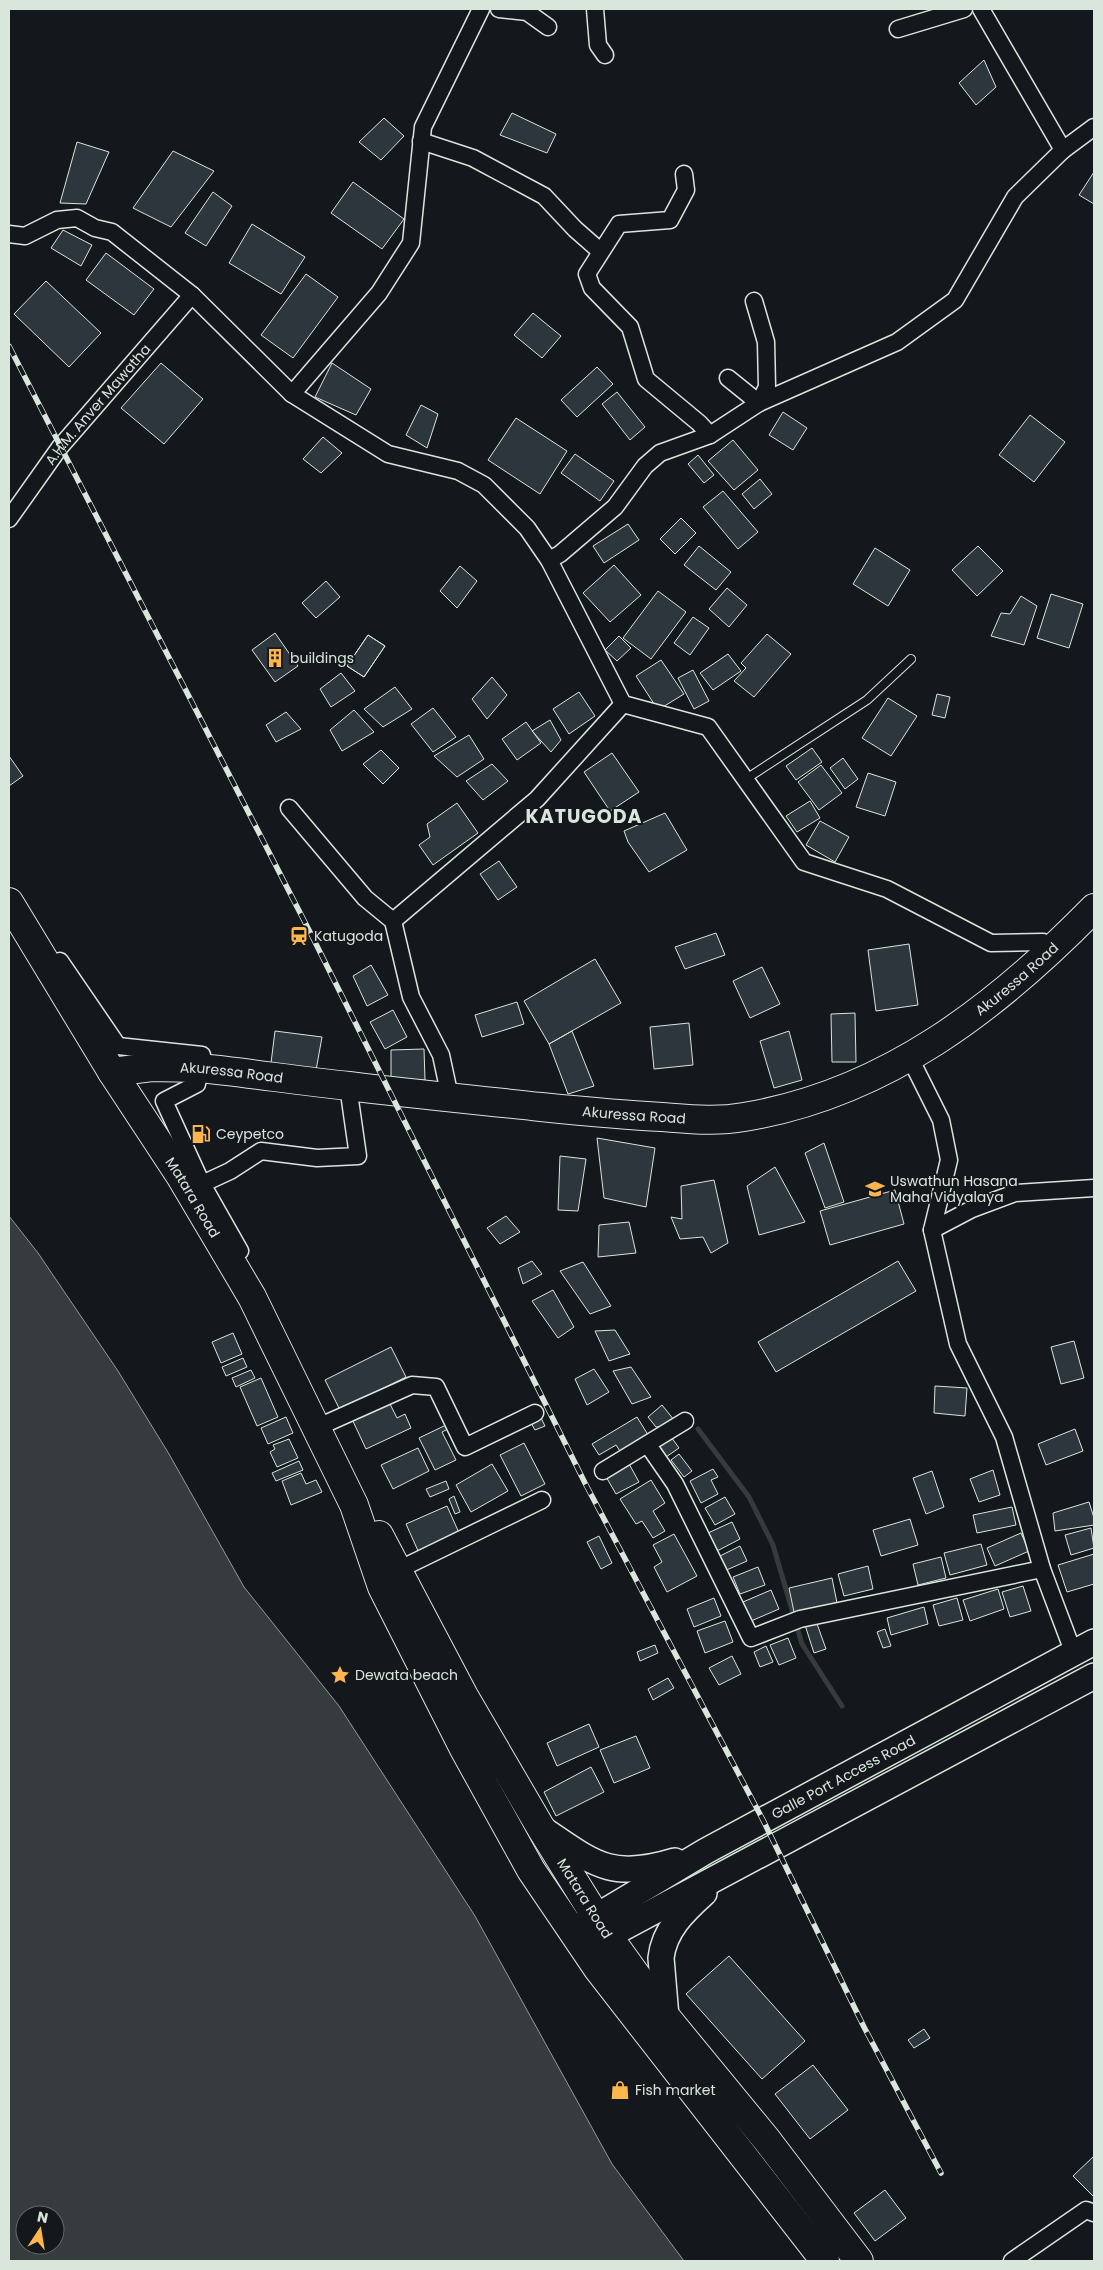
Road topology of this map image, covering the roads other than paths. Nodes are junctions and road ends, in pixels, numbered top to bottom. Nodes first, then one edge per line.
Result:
1 (481, 9) edge
2 (499, 9) edge
3 (595, 9) edge
4 (964, 9) edge
5 (981, 9) edge
6 (548, 27) dead end
7 (898, 29) dead end
8 (605, 54) dead end
9 (1094, 128) edge
10 (421, 141) junction
11 (1064, 150) junction
12 (684, 174) dead end
13 (9, 234) edge
14 (600, 251) junction
15 (192, 295) junction
16 (754, 301) dead end
17 (728, 378) dead end
18 (292, 394) junction
19 (759, 403) junction
20 (710, 435) junction
21 (9, 519) edge
22 (548, 560) junction
23 (911, 659) dead end
24 (622, 704) junction
25 (746, 778) junction
26 (289, 808) dead end
27 (9, 896) edge
28 (9, 902) edge
29 (1094, 908) edge
30 (393, 921) junction
31 (1054, 949) junction
32 (910, 1058) junction
33 (200, 1068) junction
34 (112, 1072) junction
35 (348, 1086) junction
36 (450, 1097) junction
37 (202, 1184) junction
38 (1094, 1188) edge
39 (932, 1230) junction
40 (535, 1413) dead end
41 (685, 1421) dead end
42 (316, 1428) junction
43 (648, 1445) junction
44 (603, 1472) dead end
45 (542, 1500) dead end
46 (354, 1505) junction
47 (1042, 1569) junction
48 (398, 1570) junction
49 (1084, 1648) edge
50 (1094, 1676) edge
51 (541, 1828) junction
52 (706, 1851) junction
53 (730, 1870) junction
54 (590, 1933) junction
55 (666, 2017) junction
56 (1094, 2213) edge
57 (825, 2261) edge
58 (860, 2261) edge
59 (1012, 2261) edge

1 - 10 street
2 - 6 street
3 - 8 street
4 - 7 street
5 - 11 street
9 - 11 street
10 - 14 street
10 - 18 street
11 - 19 street
12 - 14 street
13 - 15 street
14 - 20 street
15 - 18 street
15 - 21 street, A.H.M. Anver Mawatha
16 - 19 street
17 - 19 street
18 - 22 street
19 - 20 street
20 - 22 street
22 - 24 street
23 - 25 lane
24 - 25 street
24 - 30 street
25 - 31 street
26 - 30 street
27 - 33 street
28 - 34 highway, Matara Road
29 - 31 highway, Akuressa Road
30 - 36 street
31 - 32 highway, Akuressa Road
32 - 36 highway, Akuressa Road
32 - 39 street
33 - 34 highway, Akuressa Road
33 - 35 highway, Akuressa Road
33 - 37 street
34 - 42 highway, Matara Road
35 - 36 highway, Akuressa Road
35 - 37 street
37 - 42 street
38 - 39 street
39 - 47 street
40 - 42 street
41 - 43 street
42 - 46 highway, Matara Road
43 - 44 street
43 - 47 street
45 - 48 street
46 - 48 highway, Matara Road
46 - 54 highway, Matara Road
47 - 49 street
48 - 51 highway, Matara Road
49 - 52 main road, Galle Port Access Road
50 - 53 main road, Galle Port Access Road
51 - 52 main road
51 - 54 highway, Matara Road
52 - 54 main road, Galle Port Access Road
53 - 54 main road, Galle Port Access Road
53 - 55 main road
54 - 55 highway, Matara Road
54 - 57 highway, Matara Road
55 - 58 highway, Matara Road
56 - 59 street

